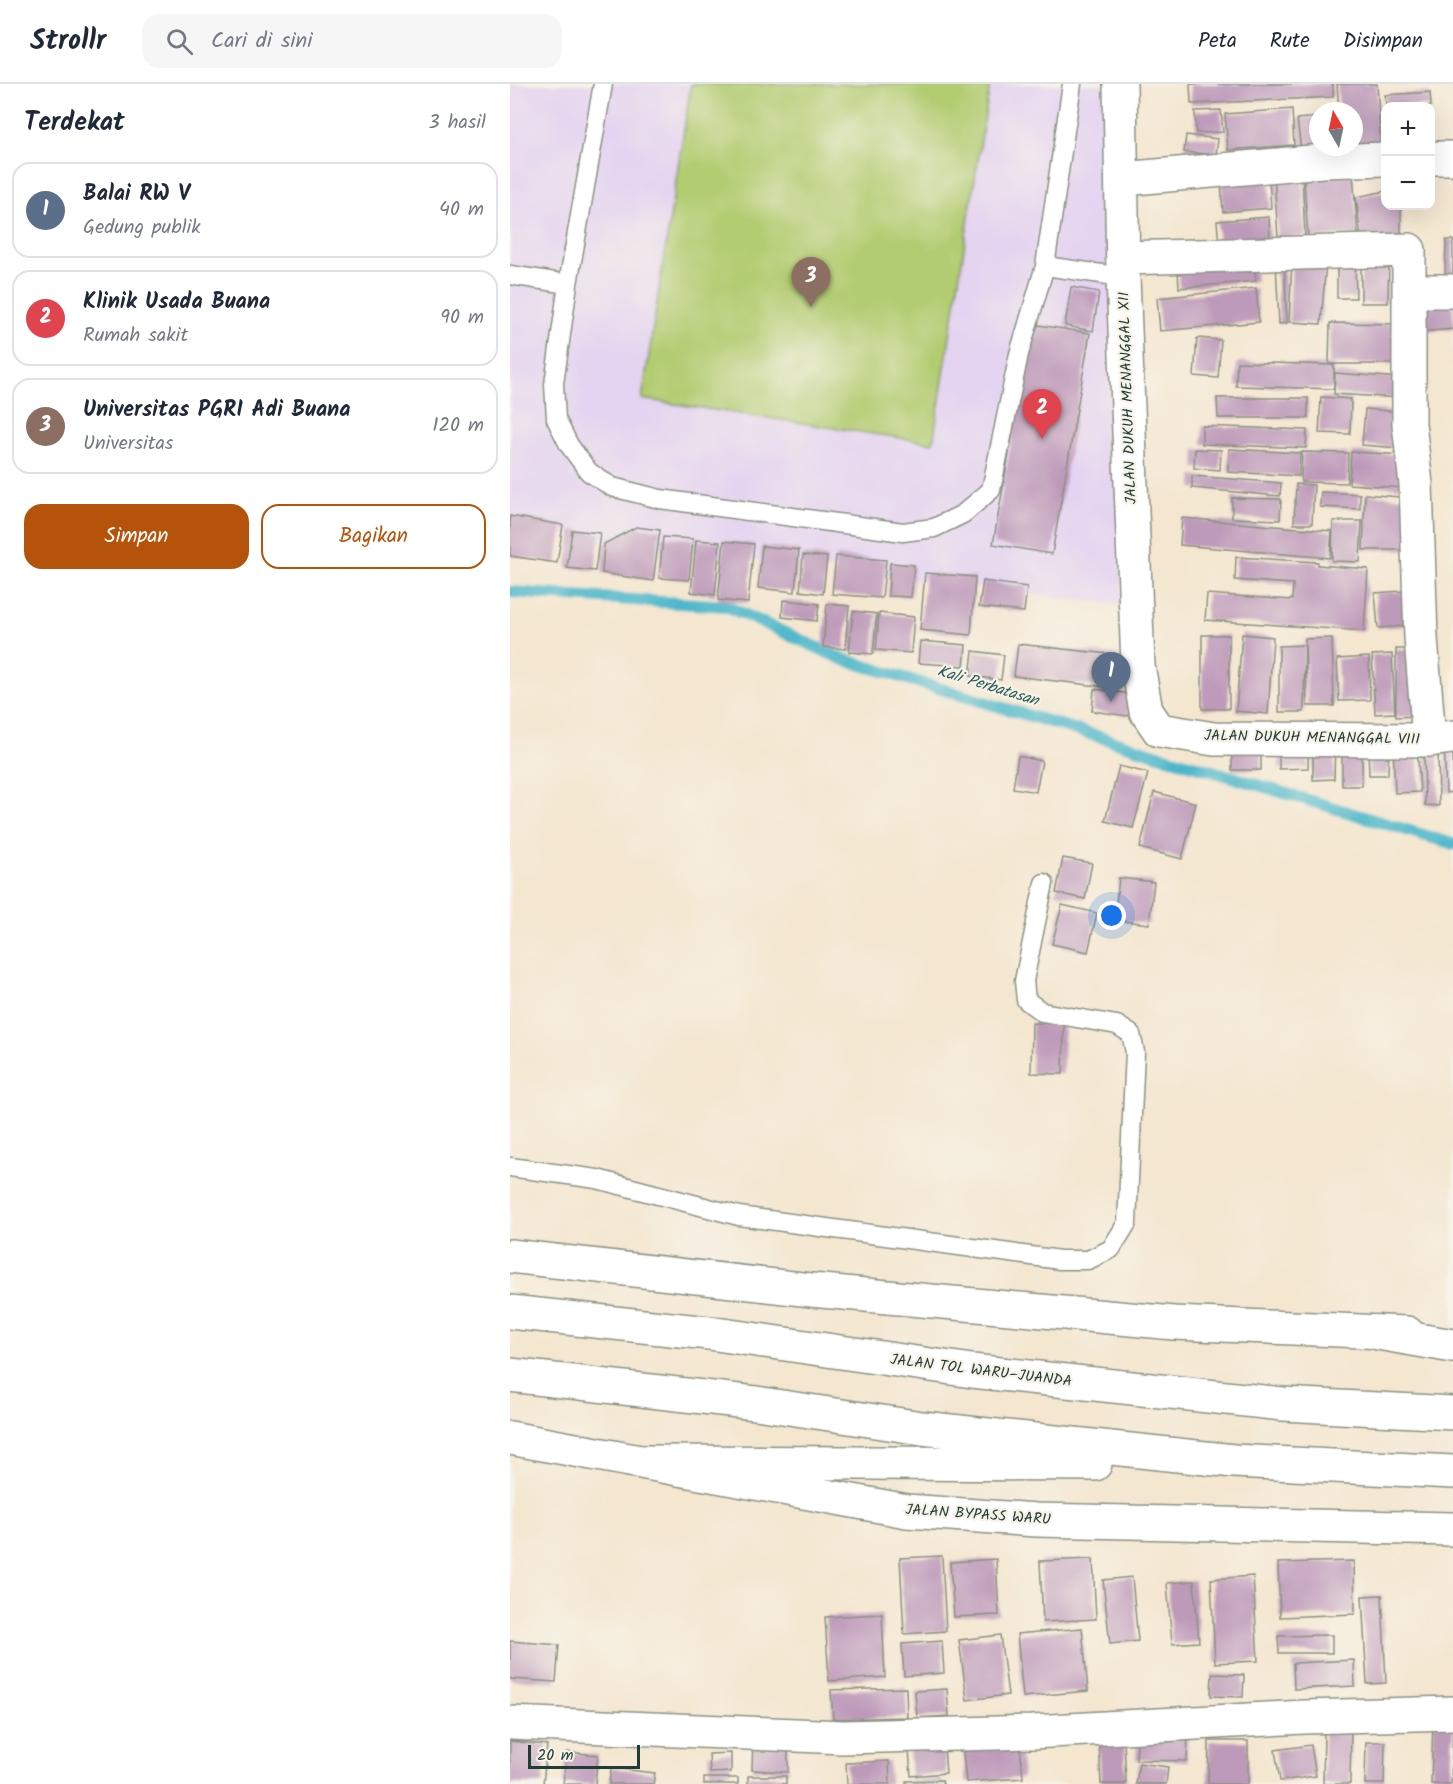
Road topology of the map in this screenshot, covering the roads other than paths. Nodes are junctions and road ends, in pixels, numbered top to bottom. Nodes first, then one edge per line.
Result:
1 (603, 84) edge
2 (1072, 84) edge
3 (1120, 84) edge
4 (1435, 158) edge
5 (1453, 158) edge
6 (1381, 159) edge
7 (1123, 179) junction
8 (1045, 266) junction
9 (1123, 267) junction
10 (510, 275) edge
11 (568, 284) junction
12 (1410, 291) junction
13 (1453, 291) edge
14 (1146, 711) joint
15 (1441, 739) edge
16 (1044, 883) dead end
17 (510, 1167) edge
18 (510, 1256) edge
19 (510, 1312) edge
20 (1378, 1333) junction
21 (1453, 1333) edge
22 (1453, 1346) edge
23 (510, 1375) edge
24 (1453, 1413) edge
25 (510, 1438) edge
26 (1234, 1461) junction
27 (644, 1462) junction
28 (1453, 1472) edge
29 (1453, 1529) edge
30 (1453, 1713) edge
31 (510, 1723) edge

1 - 11 lane
2 - 8 lane
3 - 7 main road, JALAN DUKUH MENANGGAL XII
4 - 5 main road
6 - 7 main road
7 - 9 main road, JALAN DUKUH MENANGGAL XII
8 - 9 lane
8 - 11 lane
9 - 12 main road
9 - 14 main road, JALAN DUKUH MENANGGAL XII
10 - 11 lane
12 - 13 main road
12 - 15 main road
14 - 15 main road, JALAN DUKUH MENANGGAL VIII
16 - 17 lane
18 - 20 main road
19 - 24 main road, JALAN TOL WARU–JUANDA
20 - 21 main road
20 - 22 main road
23 - 26 main road
25 - 27 main road, JALAN BYPASS WARU
26 - 27 main road
26 - 28 main road
27 - 29 main road, JALAN BYPASS WARU
30 - 31 main road

